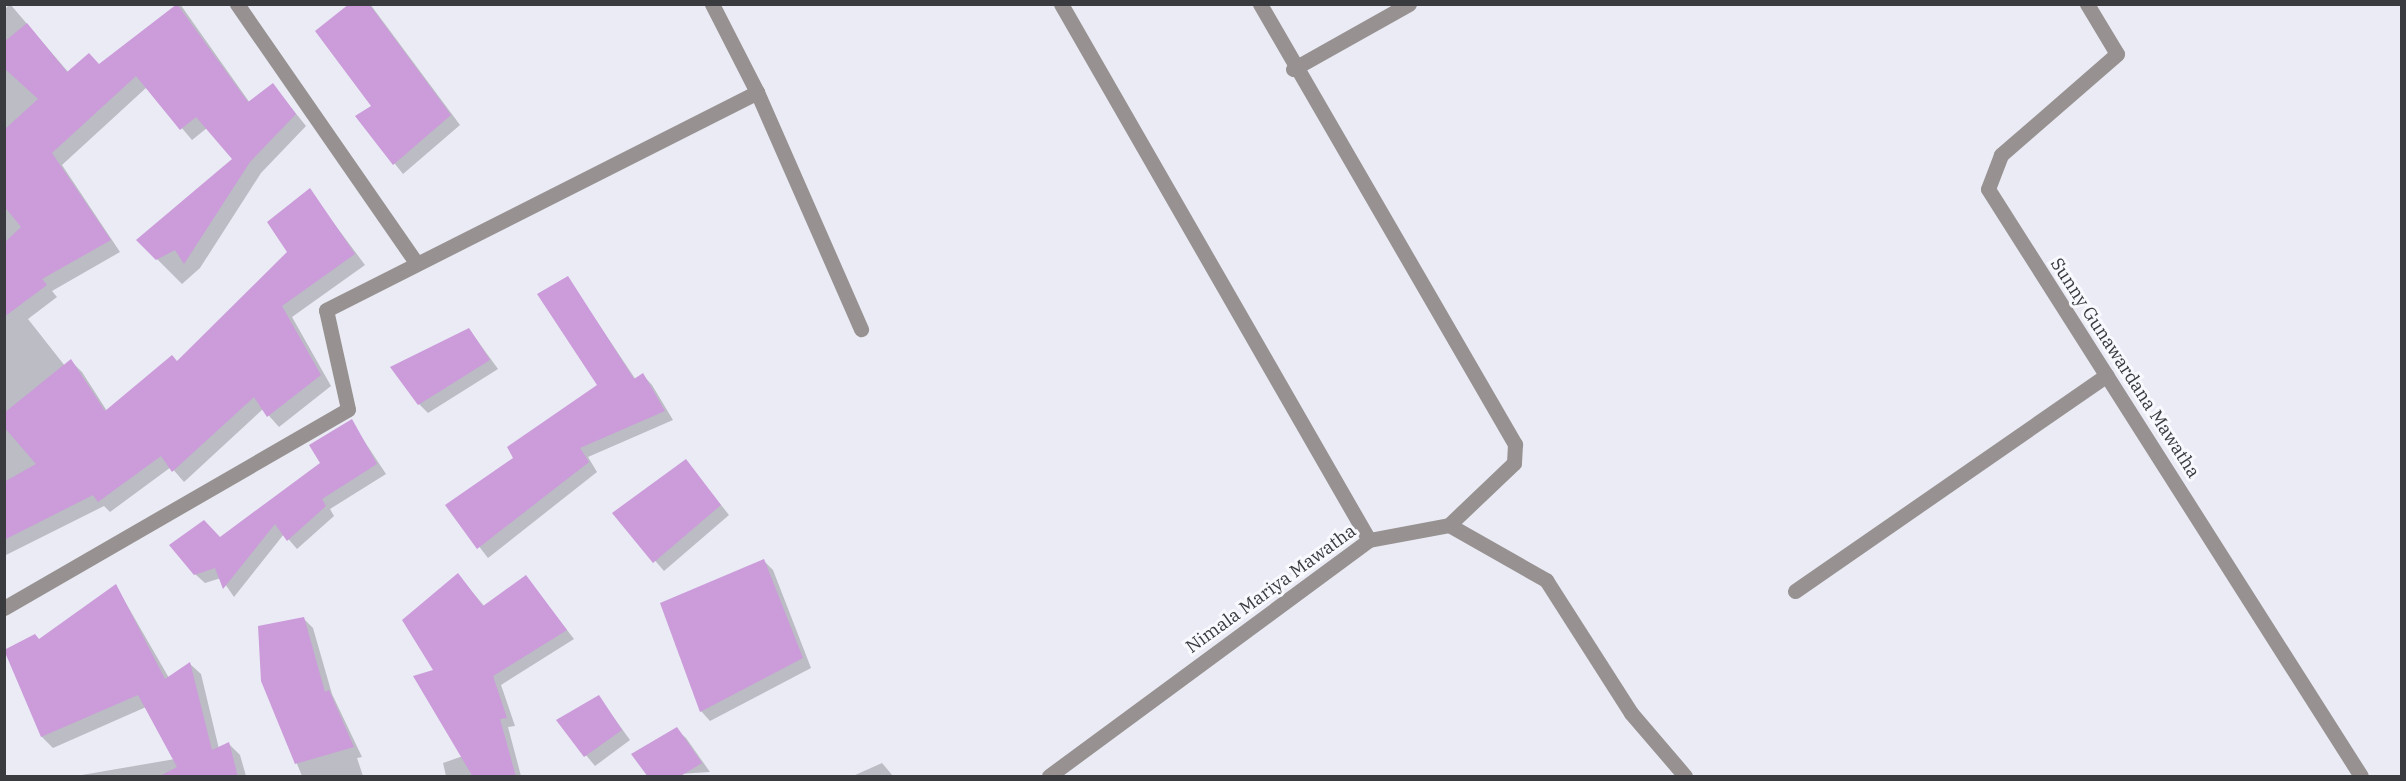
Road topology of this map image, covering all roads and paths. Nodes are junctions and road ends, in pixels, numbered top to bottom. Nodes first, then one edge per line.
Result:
1 (237, 4) edge
2 (712, 4) edge
3 (1061, 4) edge
4 (1260, 4) edge
5 (1409, 4) edge
6 (2087, 4) edge
7 (1293, 69) junction
8 (757, 92) junction
9 (415, 261) junction
10 (861, 329) dead end
11 (2107, 375) junction
12 (1449, 525) junction
13 (1369, 540) junction
14 (1795, 591) dead end
15 (4, 608) edge
16 (1058, 774) edge
17 (1684, 777) edge
18 (2361, 777) edge

1 - 9 street
2 - 8 street
3 - 13 street
4 - 7 street
5 - 7 street
6 - 11 street, Sunny Gunawardana Mawatha
7 - 12 street
8 - 9 street
8 - 10 street
9 - 15 street
11 - 14 street
11 - 18 street, Sunny Gunawardana Mawatha
12 - 13 street, Nimala Mariya Mawatha
12 - 17 street
13 - 16 street, Nimala Mariya Mawatha

